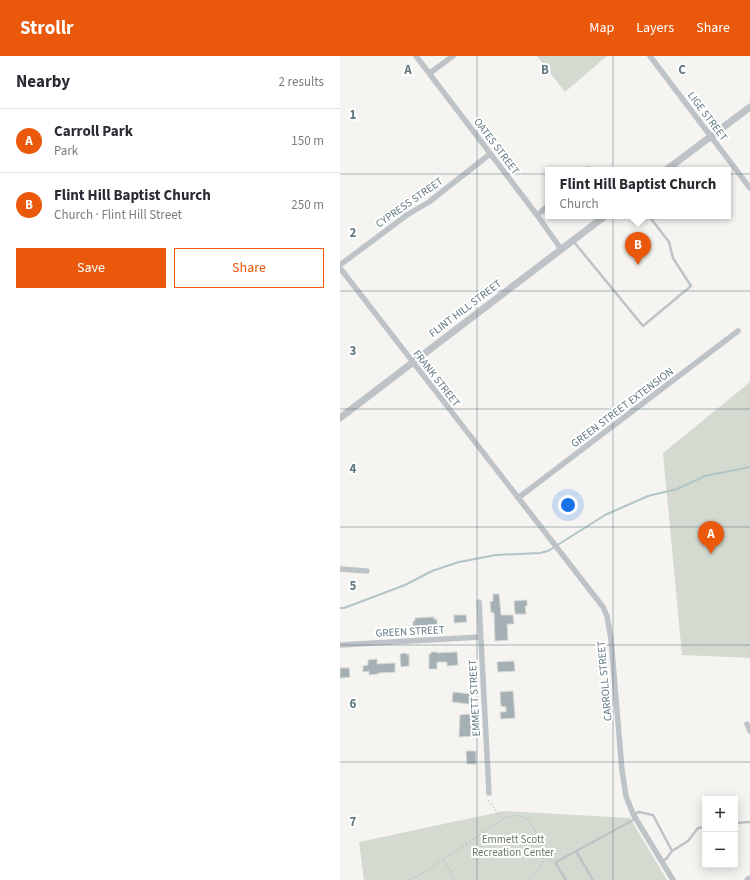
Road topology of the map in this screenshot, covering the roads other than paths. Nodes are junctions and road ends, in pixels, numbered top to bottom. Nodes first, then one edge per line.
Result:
1 (416, 56) edge
2 (453, 56) edge
3 (650, 56) edge
4 (430, 73) junction
5 (750, 107) edge
6 (711, 136) junction
7 (490, 154) junction
8 (670, 167) edge
9 (750, 188) edge
10 (545, 208) edge
11 (537, 215) junction
12 (601, 219) edge
13 (651, 219) edge
14 (572, 240) junction
15 (561, 249) junction
16 (340, 265) edge
17 (340, 268) edge
18 (738, 331) dead end
19 (412, 362) junction
20 (340, 418) edge
21 (518, 498) junction
22 (340, 569) edge
23 (367, 571) dead end
24 (479, 602) dead end
25 (480, 638) junction
26 (340, 645) edge
27 (747, 724) dead end
28 (750, 731) edge
29 (488, 796) road end
30 (634, 816) junction
31 (750, 822) edge
32 (738, 823) edge
33 (702, 827) edge
34 (576, 851) junction
35 (672, 851) junction
36 (662, 862) junction
37 (566, 880) edge
38 (593, 880) edge
39 (673, 880) edge

1 - 4 street, OATES STREET
2 - 4 street
3 - 6 street, LIGE STREET
4 - 7 street, OATES STREET
5 - 6 street
6 - 8 street
6 - 9 street, LIGE STREET
7 - 11 street, OATES STREET
7 - 16 street, CYPRESS STREET
10 - 11 street
11 - 15 street, OATES STREET
12 - 14 street, FLINT HILL STREET
13 - 14 lane
14 - 15 street, FLINT HILL STREET
15 - 19 street, FLINT HILL STREET
17 - 19 street, FRANK STREET
18 - 21 street, GREEN STREET EXTENSION
19 - 20 street, FLINT HILL STREET
19 - 21 street, FRANK STREET
21 - 30 street, CARROLL STREET
22 - 23 street
24 - 25 street, EMMETT STREET
25 - 26 street, GREEN STREET
25 - 29 street, EMMETT STREET
27 - 28 street
30 - 34 lane
30 - 35 lane
30 - 36 street, CARROLL STREET
31 - 32 lane
33 - 35 lane
34 - 37 lane
34 - 38 lane
35 - 36 lane
36 - 39 street, CARROLL STREET

